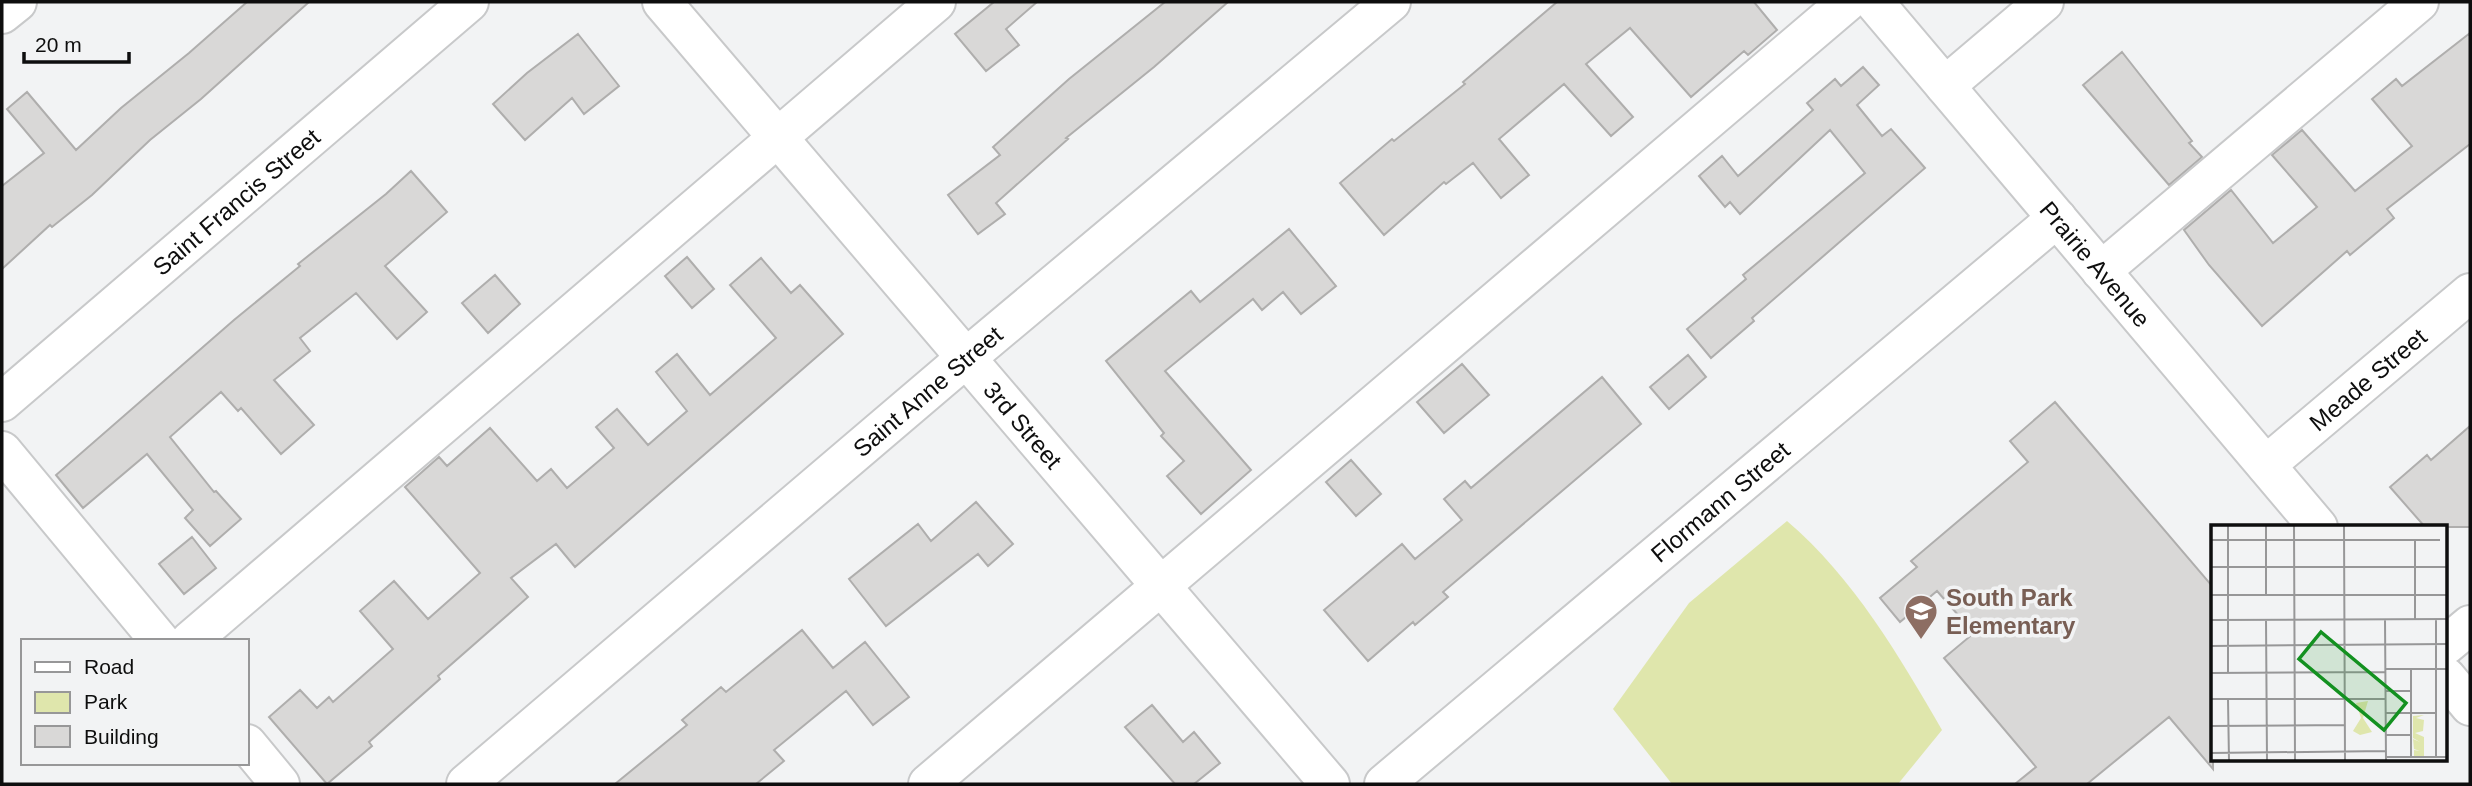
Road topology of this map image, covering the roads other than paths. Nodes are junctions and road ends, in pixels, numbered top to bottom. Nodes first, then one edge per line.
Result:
1 (17, 2) edge
2 (469, 2) edge
3 (662, 2) edge
4 (936, 2) edge
5 (1391, 2) edge
6 (1847, 2) edge
7 (1874, 2) edge
8 (2045, 2) edge
9 (2419, 2) edge
10 (2, 14) edge
11 (1945, 86) junction
12 (777, 136) junction
13 (2057, 218) junction
14 (2102, 271) junction
15 (2470, 293) edge
16 (966, 358) junction
17 (2, 402) edge
18 (2, 451) edge
19 (2266, 466) junction
20 (2316, 525) edge
21 (1161, 586) junction
22 (2470, 625) edge
23 (158, 639) edge
24 (192, 639) edge
25 (2448, 643) edge
26 (2448, 679) edge
27 (2470, 706) edge
28 (248, 745) edge
29 (280, 784) edge
30 (466, 784) edge
31 (928, 784) edge
32 (1330, 784) edge
33 (1384, 784) edge

1 - 10 street
2 - 17 street, Saint Francis Street
3 - 12 street, 3rd Street
4 - 12 street
5 - 16 street, Saint Anne Street
6 - 21 street
7 - 11 street, Prairie Avenue
8 - 11 street
9 - 14 street
11 - 13 street, Prairie Avenue
12 - 16 street, 3rd Street
12 - 24 street
13 - 14 street, Prairie Avenue
13 - 33 street, Flormann Street
14 - 19 street, Prairie Avenue
15 - 19 street, Meade Street
16 - 21 street, 3rd Street
16 - 30 street, Saint Anne Street
18 - 23 street
19 - 20 street, Prairie Avenue
21 - 31 street
21 - 32 street, 3rd Street
22 - 25 street
26 - 27 street
28 - 29 street

